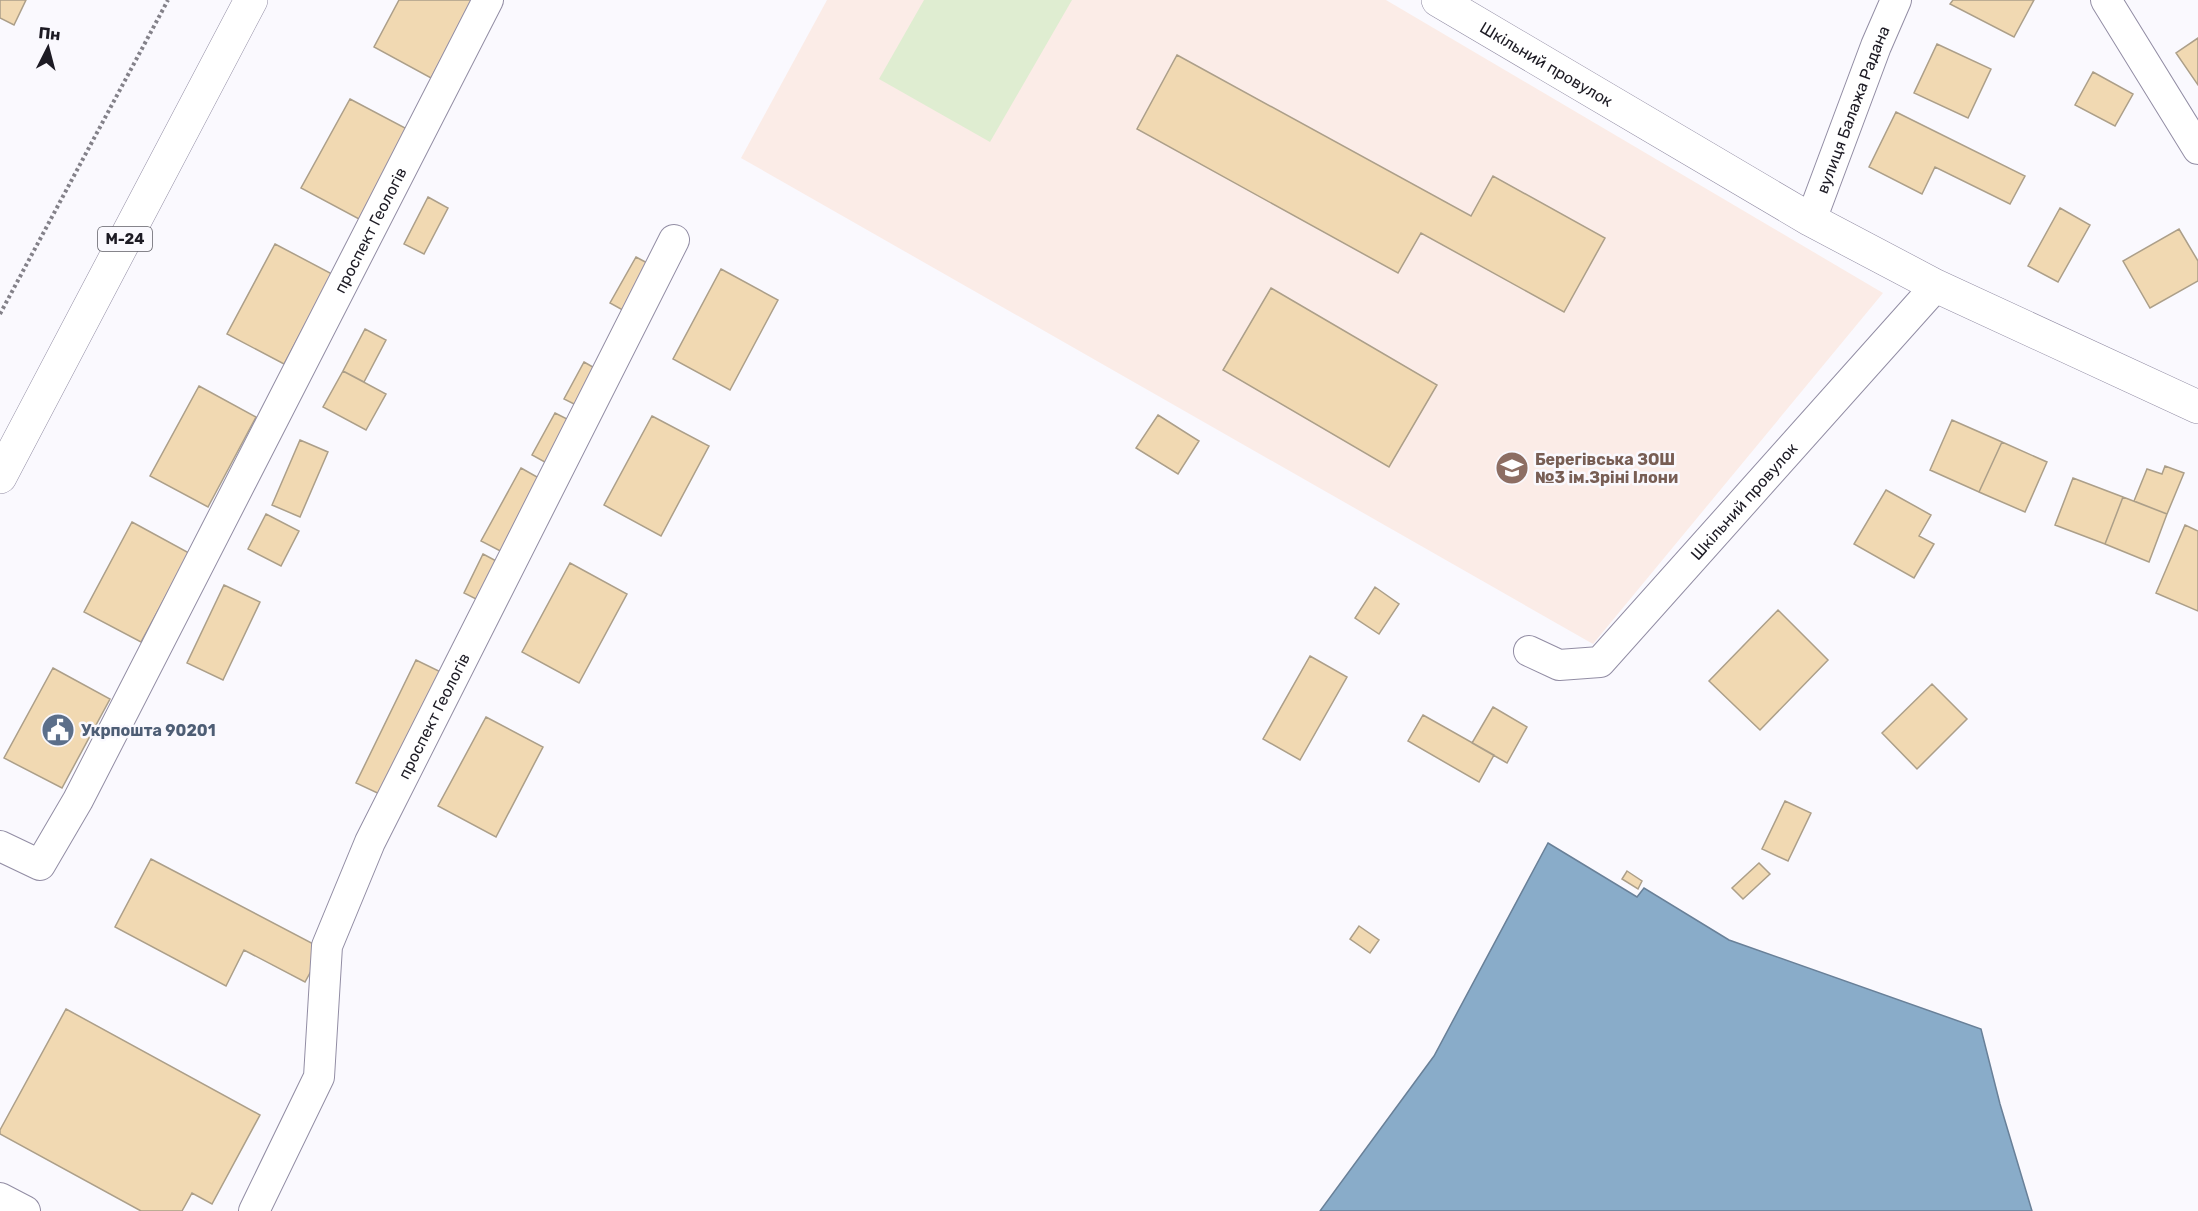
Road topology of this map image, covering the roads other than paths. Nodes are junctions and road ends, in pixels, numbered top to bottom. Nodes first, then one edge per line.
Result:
1 (251, 0) edge
2 (488, 0) edge
3 (1438, 0) edge
4 (1896, 0) edge
5 (2106, 0) edge
6 (2198, 149) edge
7 (1811, 220) junction
8 (674, 240) dead end
9 (1936, 286) junction
10 (2198, 407) edge
11 (0, 477) edge
12 (1528, 651) dead end
13 (0, 846) edge
14 (0, 1198) edge
15 (25, 1211) edge
16 (254, 1211) edge

1 - 11 main road, М-24
2 - 13 street, проспект Геологів
3 - 7 main road, Шкільний провулок
4 - 7 street, вулиця Балажа Радана
5 - 6 street
7 - 9 main road, Шкільний провулок
8 - 16 street, проспект Геологів
9 - 10 main road, Шкільний провулок
9 - 12 street, Шкільний провулок
14 - 15 street

